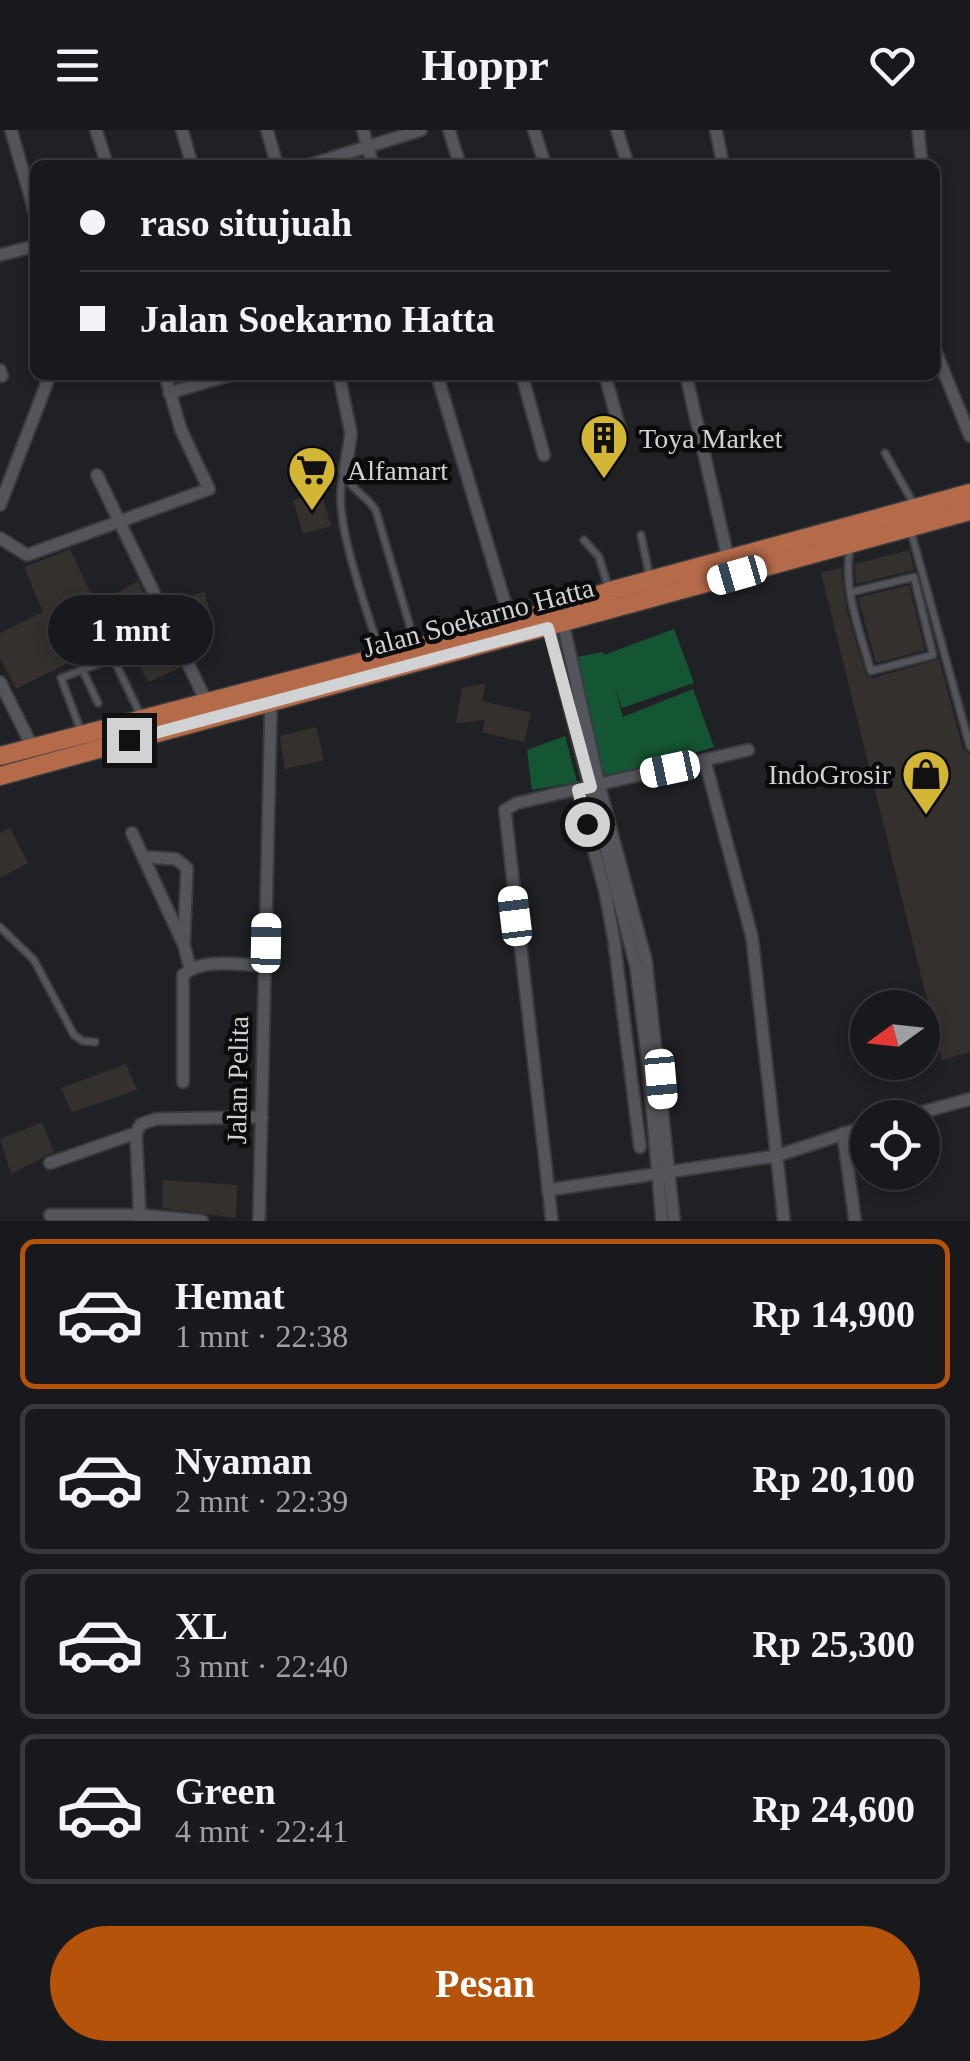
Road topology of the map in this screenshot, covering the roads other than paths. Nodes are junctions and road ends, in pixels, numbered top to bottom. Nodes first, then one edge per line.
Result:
1 (11, 130) edge
2 (96, 130) edge
3 (182, 130) edge
4 (267, 130) edge
5 (363, 130) edge
6 (421, 130) edge
7 (449, 130) edge
8 (534, 130) edge
9 (617, 130) edge
10 (716, 130) edge
11 (918, 130) edge
12 (368, 147) junction
13 (105, 160) edge
14 (191, 160) edge
15 (276, 160) edge
16 (325, 160) edge
17 (372, 160) edge
18 (458, 160) edge
19 (543, 160) edge
20 (626, 160) edge
21 (722, 160) edge
22 (921, 160) edge
23 (30, 196) edge
24 (30, 247) edge
25 (0, 256) edge
26 (940, 362) edge
27 (48, 380) edge
28 (165, 380) edge
29 (213, 380) edge
30 (340, 380) edge
31 (438, 380) edge
32 (523, 380) edge
33 (606, 380) edge
34 (687, 380) edge
35 (169, 393) junction
36 (621, 433) dead end
37 (970, 436) edge
38 (885, 453) dead end
39 (544, 456) dead end
40 (345, 472) junction
41 (97, 475) dead end
42 (970, 492) edge
43 (0, 505) edge
44 (915, 507) junction
45 (970, 511) edge
46 (121, 523) junction
47 (910, 527) junction
48 (641, 534) dead end
49 (0, 538) edge
50 (584, 540) dead end
51 (852, 542) junction
52 (728, 558) junction
53 (650, 580) junction
54 (610, 591) junction
55 (852, 592) junction
56 (511, 623) junction
57 (556, 625) junction
58 (416, 648) junction
59 (381, 657) junction
60 (82, 669) junction
61 (0, 682) edge
62 (271, 701) junction
63 (98, 703) dead end
64 (206, 703) junction
65 (143, 720) junction
66 (82, 735) junction
67 (970, 747) edge
68 (34, 748) junction
69 (748, 750) dead end
70 (0, 756) edge
71 (706, 761) junction
72 (0, 776) edge
73 (589, 788) junction
74 (132, 833) dead end
75 (144, 856) junction
76 (625, 898) junction
77 (607, 903) junction
78 (0, 927) edge
79 (184, 945) junction
80 (265, 966) junction
81 (636, 967) junction
82 (190, 968) junction
83 (618, 968) junction
84 (95, 1042) dead end
85 (649, 1070) junction
86 (632, 1072) junction
87 (183, 1082) dead end
88 (970, 1099) edge
89 (940, 1107) edge
90 (262, 1117) junction
91 (850, 1131) edge
92 (136, 1133) junction
93 (843, 1133) junction
94 (640, 1148) dead end
95 (776, 1156) junction
96 (50, 1163) dead end
97 (664, 1172) junction
98 (548, 1190) junction
99 (50, 1215) dead end
100 (140, 1218) edge
101 (202, 1221) edge
102 (259, 1221) edge
103 (552, 1221) edge
104 (662, 1221) edge
105 (674, 1221) edge
106 (784, 1221) edge
107 (856, 1221) edge

1 - 23 street
2 - 13 street
3 - 14 street
4 - 15 street
5 - 12 street
6 - 12 street
7 - 18 street
8 - 19 street
9 - 20 street
10 - 21 street
11 - 22 street
12 - 16 street
12 - 17 street
24 - 25 street
26 - 37 street
27 - 43 street
28 - 35 street
29 - 35 street
30 - 40 street
31 - 56 street
32 - 39 street
33 - 36 street
34 - 52 street
35 - 46 street
38 - 44 lane
40 - 58 lane
40 - 59 lane
41 - 46 street
42 - 44 main road, Jalan Soekarno Hatta
44 - 52 main road, Jalan Soekarno Hatta
45 - 47 main road, Jalan Soekarno Hatta
46 - 49 street
46 - 64 street
47 - 51 main road, Jalan Soekarno Hatta
47 - 67 lane
48 - 53 lane
50 - 54 lane
51 - 55 lane
51 - 57 main road, Jalan Soekarno Hatta
52 - 53 main road, Jalan Soekarno Hatta
53 - 54 main road, Jalan Soekarno Hatta
54 - 56 main road, Jalan Soekarno Hatta
55 - 55 lane
56 - 58 main road, Jalan Soekarno Hatta
57 - 62 main road, Jalan Soekarno Hatta
57 - 73 street
58 - 59 main road, Jalan Soekarno Hatta
59 - 64 main road, Jalan Soekarno Hatta
60 - 63 lane
60 - 65 lane
60 - 66 lane
61 - 68 street
62 - 72 main road, Jalan Soekarno Hatta
62 - 80 street, Jalan Pelita
64 - 65 main road, Jalan Soekarno Hatta
65 - 66 main road, Jalan Soekarno Hatta
66 - 68 main road, Jalan Soekarno Hatta
68 - 70 main road, Jalan Soekarno Hatta
69 - 71 street
71 - 73 street
71 - 95 street
73 - 76 street
73 - 77 street
73 - 98 street
74 - 75 street
75 - 79 street
75 - 79 street
76 - 77 street
76 - 81 street
76 - 97 street
77 - 83 street
78 - 84 lane
79 - 82 street
80 - 82 street
80 - 90 street, Jalan Pelita
81 - 83 street
81 - 85 street
82 - 87 street
83 - 86 street
85 - 86 street
85 - 97 street
86 - 94 street
88 - 89 street
90 - 92 street
90 - 102 street, Jalan Pelita
91 - 93 street
92 - 96 street
92 - 100 street
93 - 95 street
93 - 107 street
95 - 97 street
95 - 106 street
97 - 98 street
97 - 104 street
97 - 105 street
98 - 103 street
99 - 100 street
100 - 101 street

